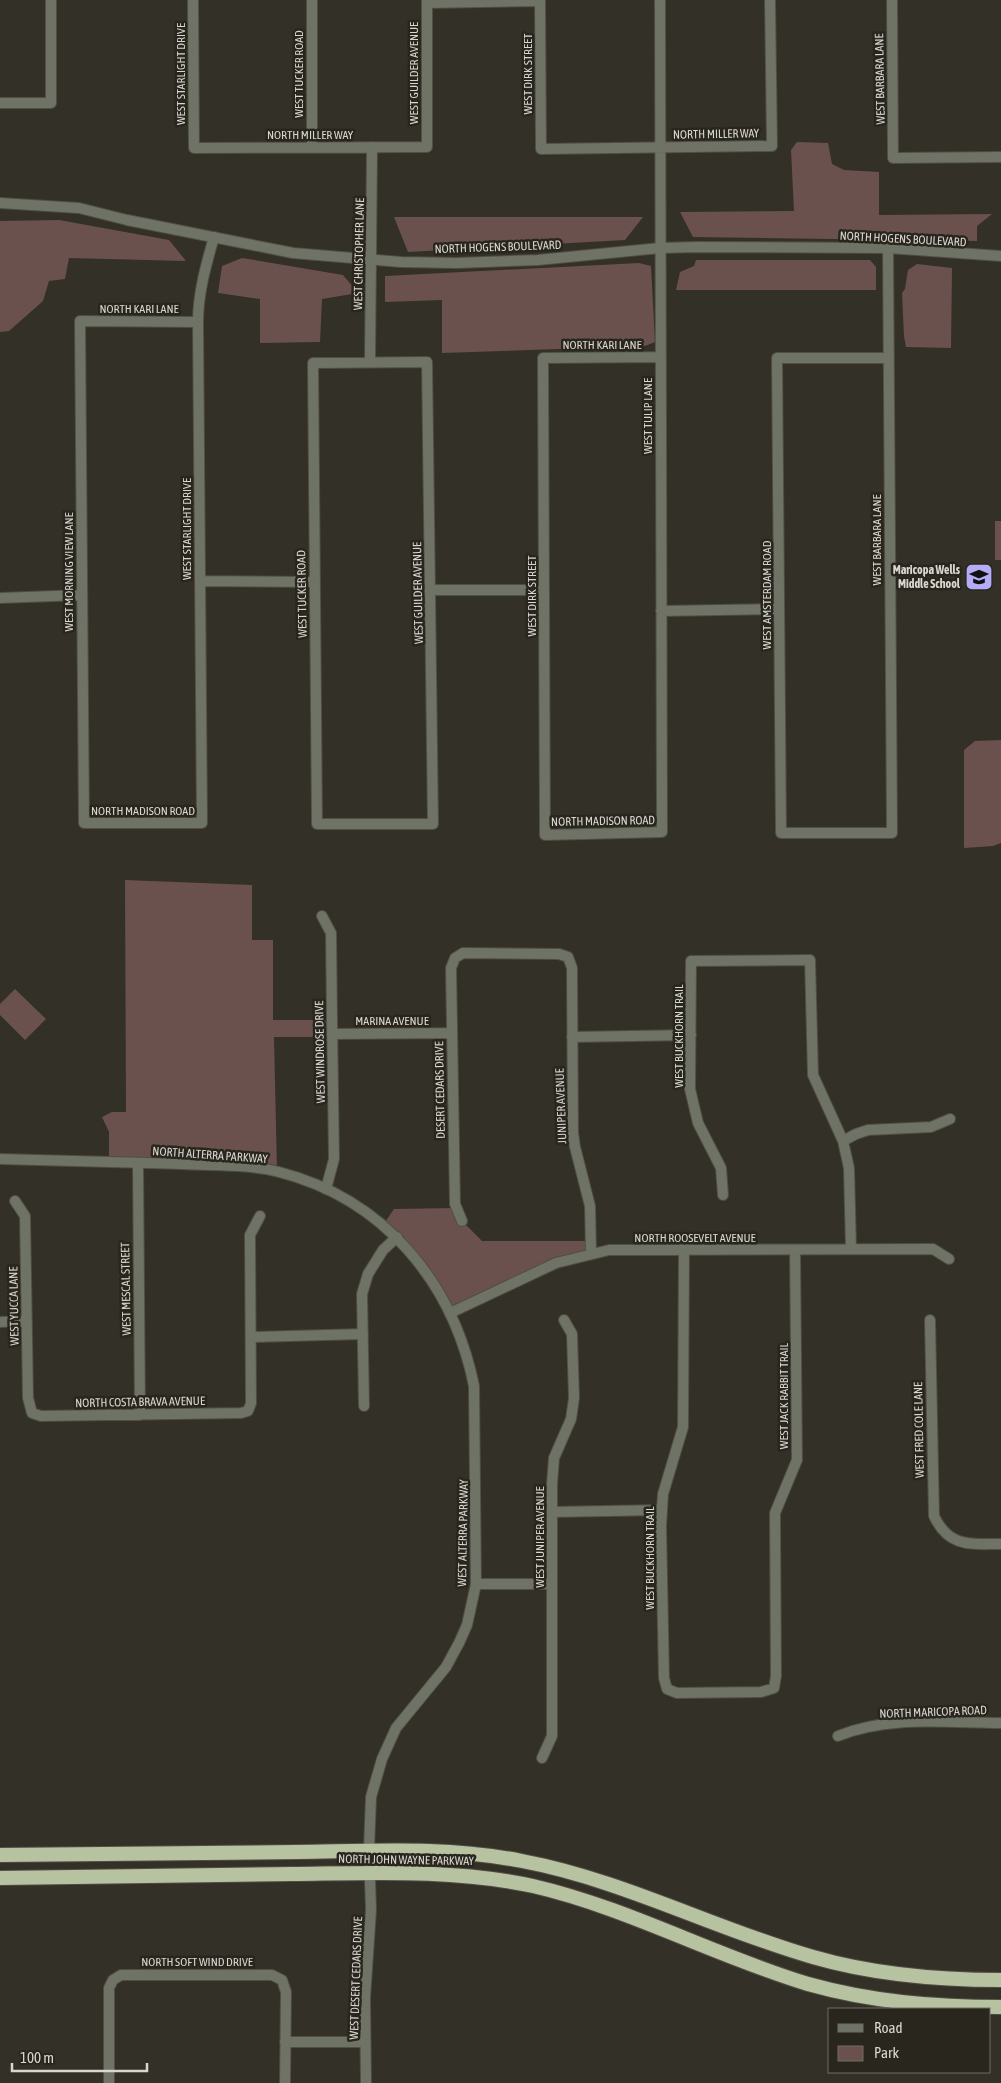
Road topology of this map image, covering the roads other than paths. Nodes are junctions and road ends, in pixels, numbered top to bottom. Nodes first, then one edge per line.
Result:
1 (51, 0) edge
2 (194, 0) edge
3 (312, 0) edge
4 (540, 0) edge
5 (660, 0) edge
6 (770, 0) edge
7 (892, 0) edge
8 (427, 1) edge
9 (0, 103) edge
10 (312, 147) junction
11 (372, 147) junction
12 (427, 147) joint
13 (194, 148) joint
14 (660, 148) junction
15 (542, 149) joint
16 (1001, 158) edge
17 (0, 203) edge
18 (214, 237) junction
19 (660, 248) junction
20 (888, 248) junction
21 (1001, 256) edge
22 (371, 260) junction
23 (80, 321) joint
24 (198, 322) junction
25 (661, 357) junction
26 (543, 358) joint
27 (889, 358) junction
28 (370, 362) junction
29 (200, 581) junction
30 (314, 582) junction
31 (430, 590) junction
32 (544, 590) junction
33 (82, 595) junction
34 (0, 598) edge
35 (779, 609) junction
36 (661, 611) junction
37 (84, 823) joint
38 (202, 823) joint
39 (433, 824) joint
40 (662, 832) joint
41 (781, 833) joint
42 (545, 835) joint
43 (322, 916) dead end
44 (568, 957) joint
45 (332, 1034) junction
46 (452, 1034) junction
47 (691, 1035) junction
48 (572, 1037) junction
49 (950, 1119) dead end
50 (843, 1141) junction
51 (0, 1159) edge
52 (138, 1162) junction
53 (326, 1188) junction
54 (723, 1195) dead end
55 (16, 1201) dead end
56 (260, 1216) dead end
57 (462, 1221) dead end
58 (397, 1237) junction
59 (851, 1249) junction
60 (684, 1250) junction
61 (796, 1250) junction
62 (591, 1253) junction
63 (949, 1259) dead end
64 (450, 1313) junction
65 (564, 1320) dead end
66 (930, 1320) dead end
67 (27, 1321) junction
68 (0, 1322) edge
69 (363, 1334) junction
70 (251, 1337) junction
71 (364, 1406) dead end
72 (32, 1413) joint
73 (140, 1415) junction
74 (662, 1510) junction
75 (552, 1512) junction
76 (1001, 1544) edge
77 (476, 1584) junction
78 (552, 1584) junction
79 (666, 1689) joint
80 (1001, 1723) edge
81 (838, 1736) dead end
82 (542, 1758) dead end
83 (369, 1850) junction
84 (0, 1855) edge
85 (371, 1873) junction
86 (0, 1878) edge
87 (1001, 1980) edge
88 (1001, 2007) edge
89 (285, 2042) junction
90 (365, 2042) junction
91 (109, 2083) edge
92 (285, 2083) edge
93 (366, 2083) edge

1 - 9 street
2 - 13 street, WEST STARLIGHT DRIVE
3 - 10 street, WEST TUCKER ROAD
4 - 8 street
4 - 15 street, WEST DIRK STREET
5 - 14 street, WEST TULIP LANE
6 - 14 street, NORTH MILLER WAY
7 - 16 street, WEST BARBARA LANE
8 - 12 street, WEST GUILDER AVENUE
10 - 11 street, NORTH MILLER WAY
10 - 13 street, NORTH MILLER WAY
11 - 12 street, NORTH MILLER WAY
11 - 22 street, WEST CHRISTOPHER LANE
14 - 15 street, NORTH MILLER WAY
14 - 19 street, WEST TULIP LANE
17 - 18 street, NORTH HOGENS BOULEVARD
18 - 22 street, NORTH HOGENS BOULEVARD
18 - 24 street, WEST STARLIGHT DRIVE
19 - 20 street, NORTH HOGENS BOULEVARD
19 - 22 street, NORTH HOGENS BOULEVARD
19 - 25 street, WEST TULIP LANE
20 - 21 street, NORTH HOGENS BOULEVARD
20 - 27 street, WEST BARBARA LANE
22 - 28 street, WEST CHRISTOPHER LANE
23 - 24 street, NORTH KARI LANE
23 - 33 street, WEST MORNING VIEW LANE
24 - 29 street, WEST STARLIGHT DRIVE
25 - 26 street, NORTH KARI LANE
25 - 36 street, WEST TULIP LANE
26 - 32 street, WEST DIRK STREET
27 - 35 street, WEST AMSTERDAM ROAD
27 - 41 street, WEST BARBARA LANE
28 - 30 street, WEST TUCKER ROAD
28 - 31 street, WEST GUILDER AVENUE
29 - 30 street
29 - 38 street, WEST STARLIGHT DRIVE
30 - 39 street, WEST TUCKER ROAD
31 - 32 street
31 - 39 street, WEST GUILDER AVENUE
32 - 42 street, WEST DIRK STREET
33 - 34 street
33 - 37 street, WEST MORNING VIEW LANE
35 - 36 street
35 - 41 street, WEST AMSTERDAM ROAD
36 - 40 street, WEST TULIP LANE
37 - 38 street, NORTH MADISON ROAD
40 - 42 street, NORTH MADISON ROAD
43 - 45 street, WEST WINDROSE DRIVE
44 - 46 street, DESERT CEDARS DRIVE
44 - 48 street, JUNIPER AVENUE
45 - 46 street, MARINA AVENUE
45 - 53 street, WEST WINDROSE DRIVE
46 - 57 street, DESERT CEDARS DRIVE
47 - 48 street
47 - 50 street, WEST BUCKHORN TRAIL
47 - 54 street, WEST BUCKHORN TRAIL
48 - 62 street, JUNIPER AVENUE
49 - 50 street
50 - 59 street
51 - 52 street, NORTH ALTERRA PARKWAY
52 - 53 street, NORTH ALTERRA PARKWAY
52 - 73 street, WEST MESCAL STREET
53 - 58 street, NORTH ALTERRA PARKWAY
55 - 67 street, WEST YUCCA LANE
56 - 70 street
58 - 64 street, NORTH ALTERRA PARKWAY
58 - 69 street
59 - 61 street, NORTH ROOSEVELT AVENUE
59 - 63 street, NORTH ROOSEVELT AVENUE
60 - 61 street, NORTH ROOSEVELT AVENUE
60 - 62 street, NORTH ROOSEVELT AVENUE
60 - 74 street, WEST BUCKHORN TRAIL
61 - 79 street, WEST JACK RABBIT TRAIL
62 - 64 street, NORTH ROOSEVELT AVENUE
64 - 77 street, WEST ALTERRA PARKWAY
65 - 75 street, WEST JUNIPER AVENUE
66 - 76 street, WEST FRED COLE LANE
67 - 68 street
67 - 72 street, WEST YUCCA LANE
69 - 70 street
69 - 71 street
70 - 73 street, NORTH COSTA BRAVA AVENUE
72 - 73 street, NORTH COSTA BRAVA AVENUE
74 - 75 street
74 - 79 street, WEST BUCKHORN TRAIL
75 - 78 street, WEST JUNIPER AVENUE
77 - 78 street
77 - 83 street, WEST ALTERRA PARKWAY
78 - 82 street, WEST JUNIPER AVENUE
80 - 81 street, NORTH MARICOPA ROAD
83 - 84 highway, NORTH JOHN WAYNE PARKWAY
83 - 85 street, WEST ALTERRA PARKWAY
83 - 87 highway, NORTH JOHN WAYNE PARKWAY
85 - 86 highway, NORTH JOHN WAYNE PARKWAY
85 - 88 highway, NORTH JOHN WAYNE PARKWAY
85 - 90 street, WEST DESERT CEDARS DRIVE
89 - 90 street
89 - 91 street, NORTH SOFT WIND DRIVE
89 - 92 street
90 - 93 street, WEST DESERT CEDARS DRIVE

